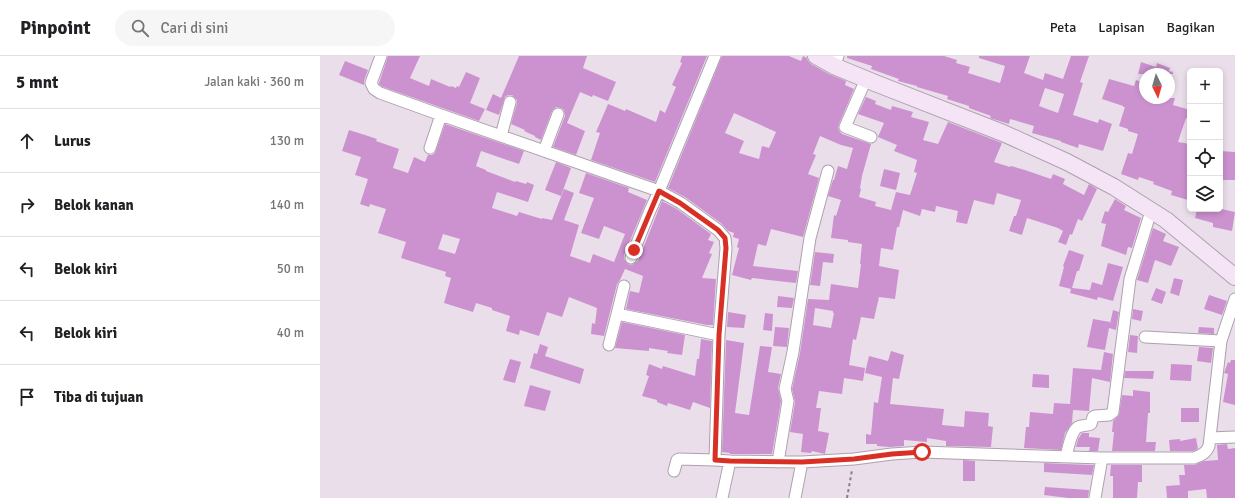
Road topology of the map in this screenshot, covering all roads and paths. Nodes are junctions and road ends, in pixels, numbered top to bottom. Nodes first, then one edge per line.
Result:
1 (381, 56) edge
2 (715, 56) edge
3 (816, 56) edge
4 (836, 61) edge
5 (866, 80) junction
6 (510, 102) dead end
7 (558, 114) dead end
8 (441, 115) junction
9 (501, 136) junction
10 (871, 137) dead end
11 (430, 148) dead end
12 (544, 151) junction
13 (828, 171) dead end
14 (659, 191) junction
15 (1151, 211) junction
16 (631, 258) dead end
17 (1235, 277) edge
18 (624, 286) dead end
19 (1235, 299) edge
20 (617, 314) junction
21 (719, 335) junction
22 (1145, 337) dead end
23 (1221, 341) junction
24 (609, 345) dead end
25 (1235, 436) edge
26 (1210, 438) junction
27 (1066, 457) junction
28 (1102, 458) junction
29 (854, 459) junction
30 (715, 460) junction
31 (730, 461) junction
32 (778, 462) junction
33 (802, 462) junction
34 (674, 471) dead end
35 (722, 498) edge
36 (795, 498) edge
37 (847, 498) edge
38 (1095, 498) edge

1 - 8 street
2 - 14 street
3 - 4 street
4 - 5 street
5 - 10 street
5 - 15 street
6 - 9 street
7 - 12 street
8 - 9 street
8 - 11 street
9 - 12 street
12 - 14 street
13 - 32 street
14 - 16 street
14 - 21 street
15 - 17 street
15 - 27 street
18 - 20 street
19 - 23 street
20 - 21 street
20 - 24 street
21 - 30 street
22 - 23 street
23 - 26 street
25 - 26 street
26 - 28 street
27 - 28 street
27 - 29 street
28 - 38 street
29 - 33 street
29 - 37 path
30 - 31 street
30 - 34 street
31 - 32 street
31 - 35 street
32 - 33 street
33 - 36 street

